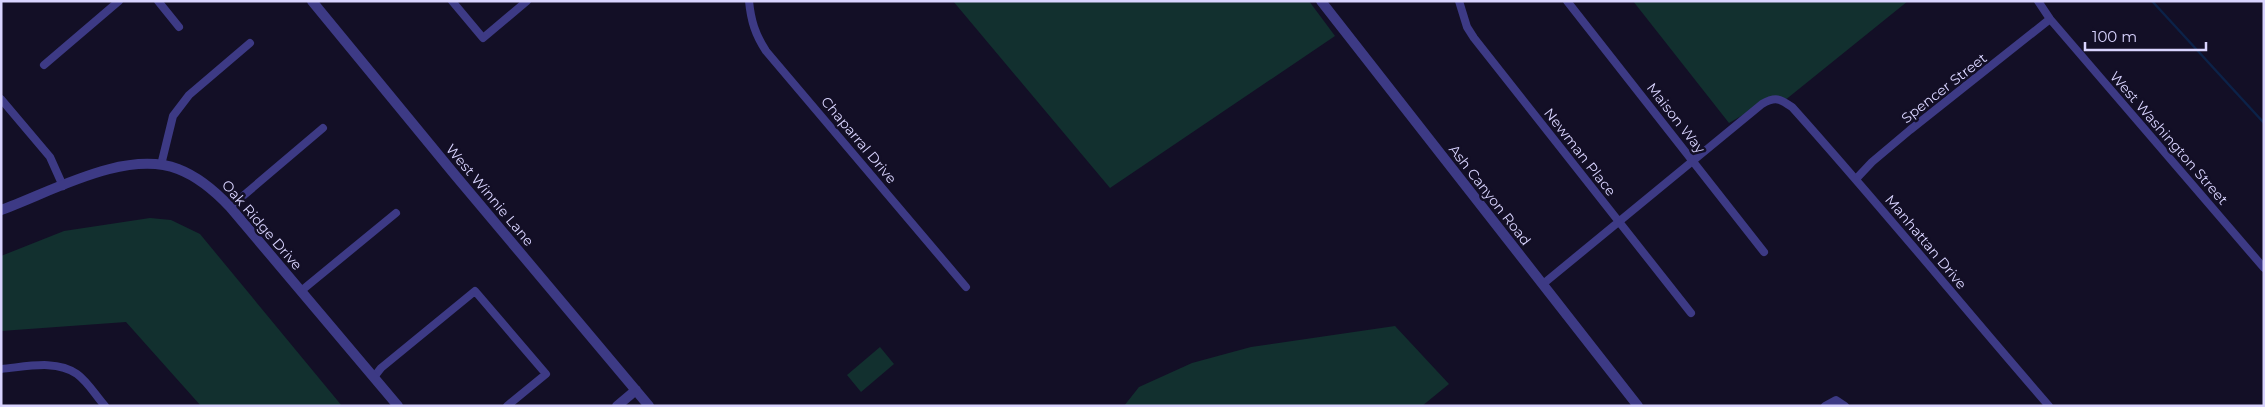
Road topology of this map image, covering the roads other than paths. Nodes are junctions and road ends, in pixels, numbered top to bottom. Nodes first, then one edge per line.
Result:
1 (119, 1) edge
2 (158, 1) edge
3 (312, 1) edge
4 (452, 1) edge
5 (527, 1) edge
6 (750, 1) edge
7 (1321, 1) edge
8 (1459, 1) edge
9 (1567, 1) edge
10 (2038, 1) edge
11 (2050, 19) junction
12 (179, 27) dead end
13 (250, 43) dead end
14 (44, 65) dead end
15 (1, 99) edge
16 (323, 128) dead end
17 (1693, 160) junction
18 (161, 165) junction
19 (1856, 178) junction
20 (63, 186) junction
21 (230, 207) junction
22 (1, 210) edge
23 (396, 213) dead end
24 (1618, 221) junction
25 (1764, 252) dead end
26 (2264, 268) edge
27 (1543, 284) junction
28 (966, 287) dead end
29 (301, 291) junction
30 (1690, 313) dead end
31 (1, 369) edge
32 (374, 377) junction
33 (636, 390) junction
34 (105, 406) edge
35 (398, 406) edge
36 (507, 406) edge
37 (617, 406) edge
38 (649, 406) edge
39 (1638, 406) edge
40 (1825, 406) edge
41 (1845, 406) edge
42 (2049, 406) edge

1 - 14 street
2 - 12 street
3 - 33 street, West Winnie Lane
4 - 5 street
6 - 28 street, Chaparral Drive
7 - 27 street, Ash Canyon Road
8 - 24 street, Newman Place
9 - 17 street, Maison Way
10 - 11 street, West Washington Street
11 - 19 street, Spencer Street
11 - 26 street, West Washington Street
13 - 18 street
15 - 20 street
16 - 21 street
17 - 19 street, Manhattan Drive
17 - 24 street
17 - 25 street, Maison Way
18 - 20 street, Oak Ridge Drive
18 - 21 street, Oak Ridge Drive
19 - 42 street, Manhattan Drive
20 - 22 street, Oak Ridge Drive
21 - 29 street, Oak Ridge Drive
23 - 29 street
24 - 27 street
24 - 30 street, Newman Place
27 - 39 street, Ash Canyon Road
29 - 32 street, Oak Ridge Drive
31 - 34 street
32 - 35 street, Oak Ridge Drive
32 - 36 street
33 - 37 street
33 - 38 street, West Winnie Lane
40 - 41 street

